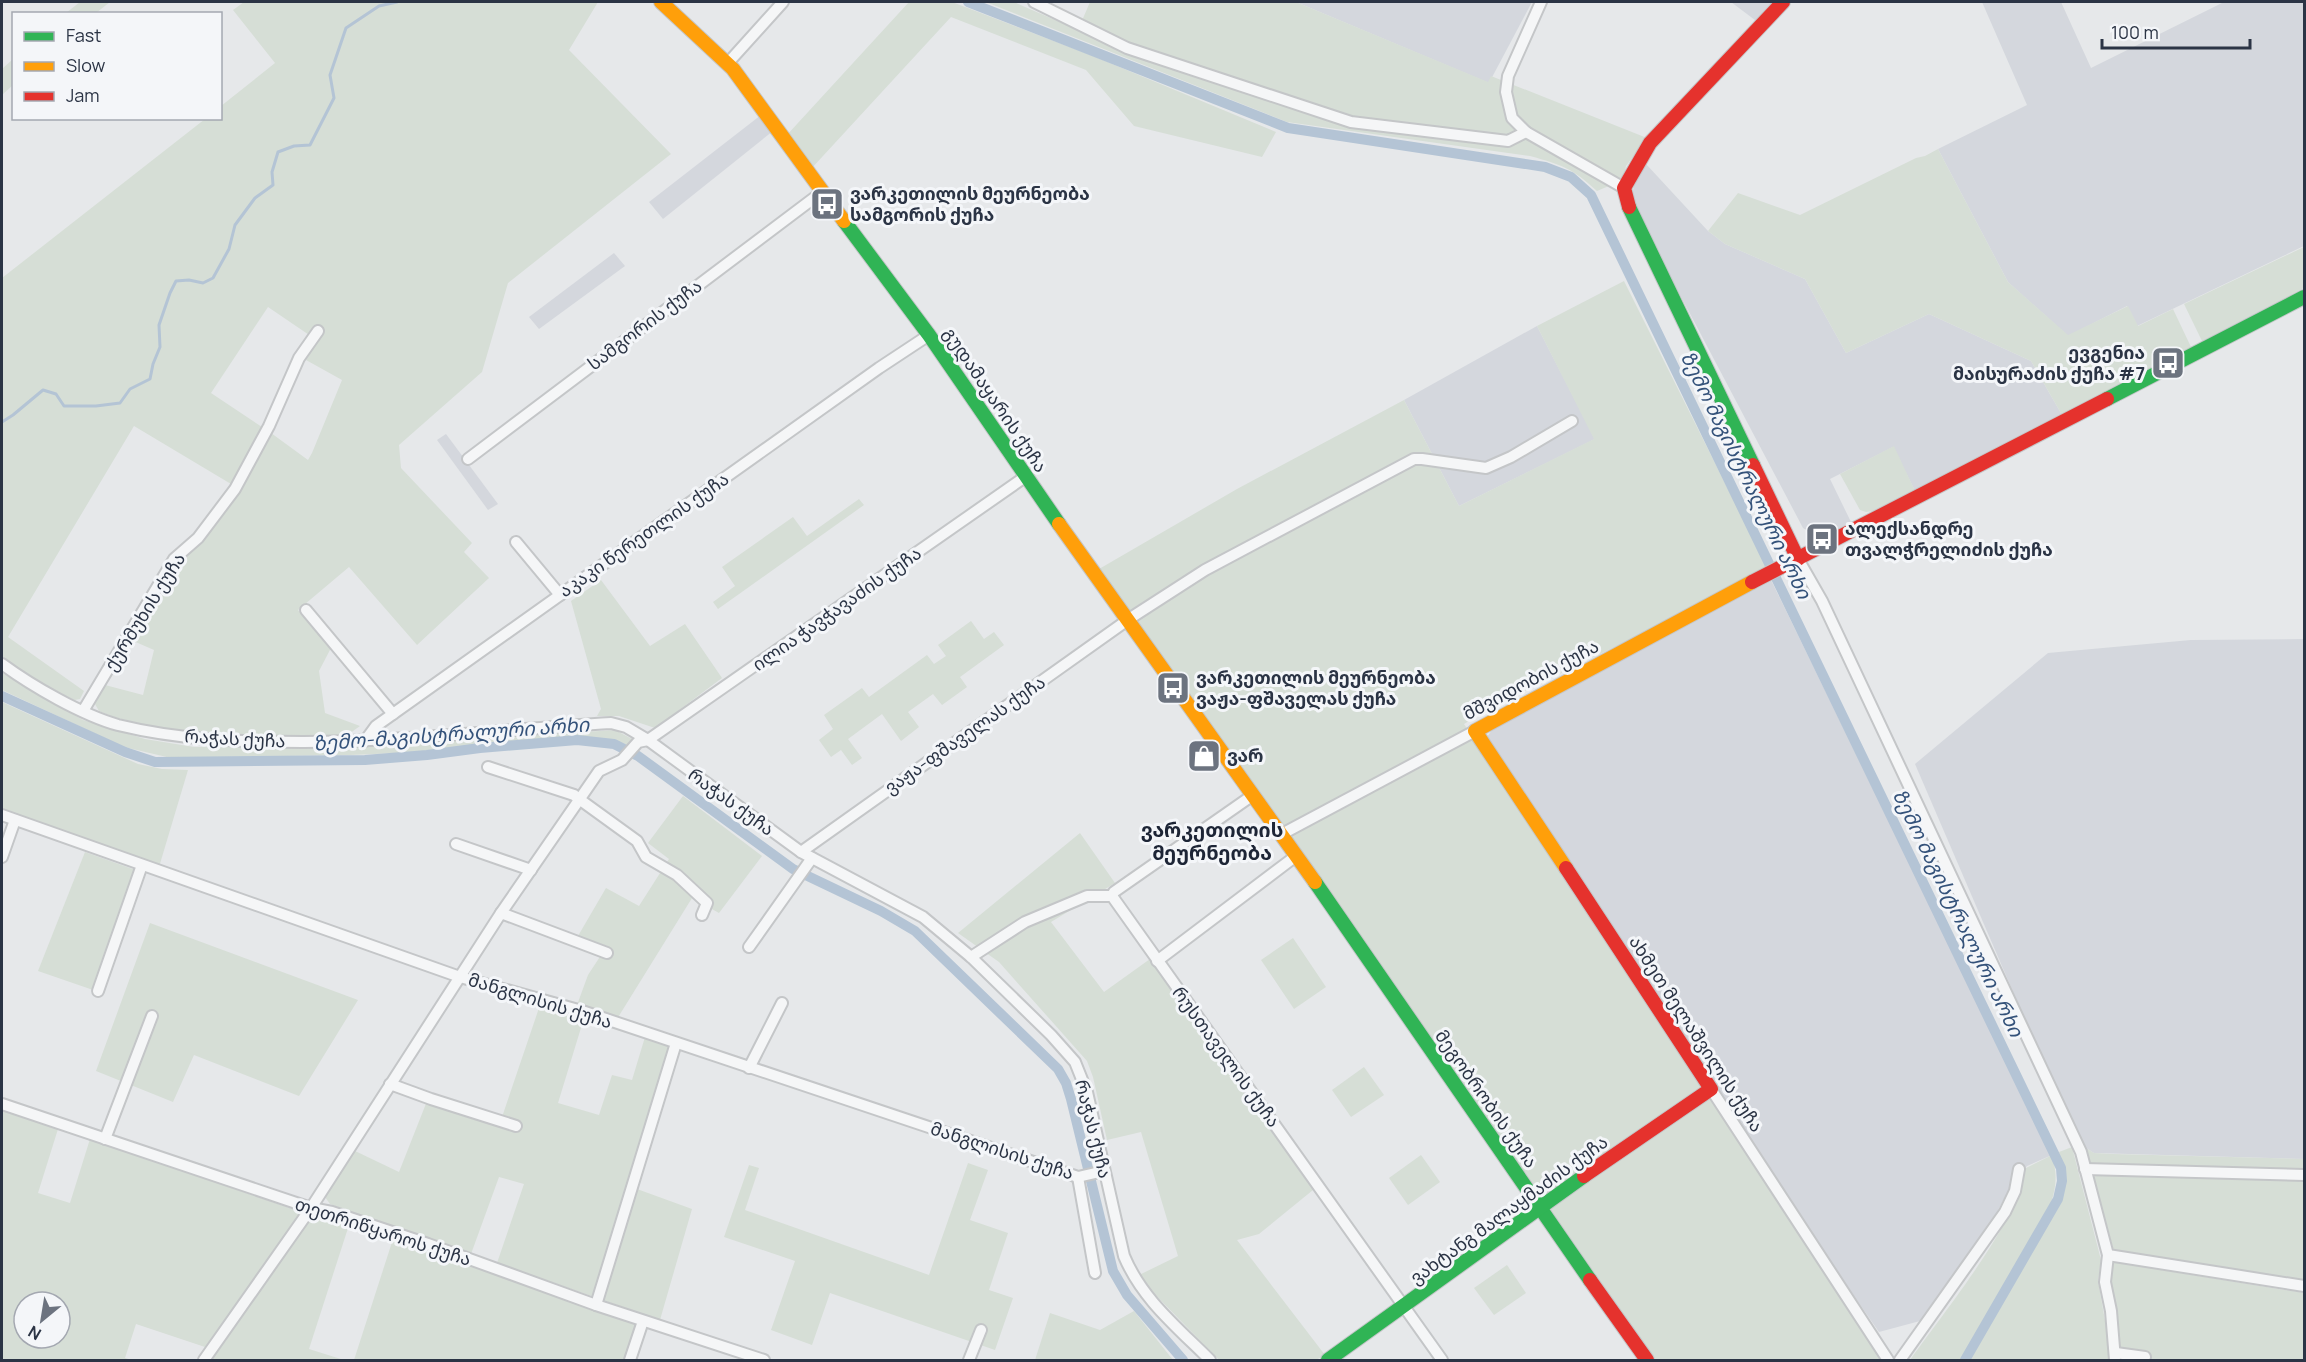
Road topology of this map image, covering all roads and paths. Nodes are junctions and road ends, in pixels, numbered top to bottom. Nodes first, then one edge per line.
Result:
1 (783, 2) edge
2 (1034, 2) edge
3 (1541, 2) edge
4 (1783, 2) edge
5 (670, 4) edge
6 (727, 64) junction
7 (1526, 132) junction
8 (1624, 188) junction
9 (822, 192) junction
10 (2304, 297) edge
11 (318, 331) dead end
12 (929, 334) junction
13 (1572, 421) dead end
14 (468, 459) dead end
15 (1025, 477) junction
16 (516, 542) dead end
17 (1793, 562) junction
18 (560, 595) junction
19 (306, 610) dead end
20 (1129, 619) junction
21 (2, 664) edge
22 (83, 711) junction
23 (393, 714) junction
24 (1475, 731) junction
25 (365, 741) junction
26 (643, 741) junction
27 (488, 767) dead end
28 (1253, 795) junction
29 (579, 799) junction
30 (2, 815) edge
31 (15, 820) junction
32 (1282, 834) junction
33 (456, 844) dead end
34 (801, 852) junction
35 (1296, 856) junction
36 (2, 857) edge
37 (812, 858) junction
38 (142, 865) junction
39 (531, 870) junction
40 (1112, 896) junction
41 (501, 913) junction
42 (702, 915) dead end
43 (749, 947) dead end
44 (607, 953) dead end
45 (971, 957) junction
46 (1157, 961) junction
47 (460, 977) junction
48 (98, 991) dead end
49 (782, 1004) dead end
50 (152, 1016) dead end
51 (676, 1043) junction
52 (748, 1068) junction
53 (390, 1084) junction
54 (1711, 1089) junction
55 (2, 1104) edge
56 (516, 1126) dead end
57 (105, 1139) junction
58 (2019, 1169) dead end
59 (2085, 1169) junction
60 (1101, 1172) junction
61 (2304, 1175) edge
62 (1080, 1177) junction
63 (311, 1208) junction
64 (1539, 1208) junction
65 (2108, 1255) junction
66 (1095, 1273) dead end
67 (2304, 1286) edge
68 (596, 1305) junction
69 (1404, 1307) junction
70 (643, 1321) junction
71 (981, 1330) dead end
72 (2115, 1357) edge
73 (2145, 1357) dead end
74 (1887, 1358) edge
75 (204, 1360) edge
76 (630, 1360) edge
77 (764, 1360) edge
78 (969, 1360) edge
79 (1210, 1360) edge
80 (1328, 1360) edge
81 (1442, 1360) edge
82 (1647, 1360) edge
83 (1899, 1360) edge

1 - 6 street
2 - 7 street
3 - 7 street
4 - 8 street
5 - 6 street, გუდამაყარის ქუჩა
6 - 9 street, გუდამაყარის ქუჩა
7 - 8 street
8 - 17 street
9 - 12 street, გუდამაყარის ქუჩა
9 - 14 street, სამგორის ქუჩა
10 - 17 street, მშვიდობის ქუჩა
11 - 22 street, ქურმუხის ქუჩა
12 - 15 street, გუდამაყარის ქუჩა
12 - 18 street, აკაკი წერეთლის ქუჩა
13 - 20 street, ვაჟა-ფშაველას ქუჩა
15 - 20 street, გუდამაყარის ქუჩა
15 - 26 street, ილია ჭავჭავაძის ქუჩა
16 - 18 street
17 - 24 street, მშვიდობის ქუჩა
17 - 59 street
18 - 23 street, აკაკი წერეთლის ქუჩა
19 - 23 street
20 - 28 street, გუდამაყარის ქუჩა
20 - 34 street, ვაჟა-ფშაველას ქუჩა
21 - 22 street, რაჭას ქუჩა
22 - 25 street, რაჭას ქუჩა
23 - 25 street, აკაკი წერეთლის ქუჩა
24 - 32 street, მშვიდობის ქუჩა
24 - 54 street, ახმეთ მელაშვილის ქუჩა
25 - 26 street, რაჭას ქუჩა
26 - 29 street, ილია ჭავჭავაძის ქუჩა
26 - 34 street, რაჭას ქუჩა
27 - 29 street
28 - 32 street, გუდამაყარის ქუჩა
28 - 40 street
29 - 39 street, ილია ჭავჭავაძის ქუჩა
29 - 42 street
30 - 31 street, მანგლისის ქუჩა
31 - 36 street
31 - 38 street, მანგლისის ქუჩა
32 - 35 street, მეგობრობის ქუჩა
33 - 39 street
34 - 37 street, რაჭას ქუჩა
35 - 46 street
35 - 64 street, მეგობრობის ქუჩა
37 - 43 street
37 - 45 street, რაჭას ქუჩა
38 - 47 street, მანგლისის ქუჩა
38 - 48 street
39 - 41 street, ილია ჭავჭავაძის ქუჩა
40 - 45 street
40 - 46 street, რუსთაველის ქუჩა
41 - 44 street
41 - 47 street, ილია ჭავჭავაძის ქუჩა
45 - 60 street, რაჭას ქუჩა
46 - 69 street, რუსთაველის ქუჩა
47 - 51 street, მანგლისის ქუჩა
47 - 53 street, ილია ჭავჭავაძის ქუჩა
49 - 52 street
50 - 57 street
51 - 52 street, მანგლისის ქუჩა
51 - 68 street
52 - 62 street, მანგლისის ქუჩა
53 - 56 street
53 - 63 street, ილია ჭავჭავაძის ქუჩა
54 - 64 street, ვახტანგ მალაყმაძის ქუჩა
54 - 74 street, ახმეთ მელაშვილის ქუჩა
55 - 57 street, თეთრიწყაროს ქუჩა
57 - 63 street, თეთრიწყაროს ქუჩა
58 - 83 street
59 - 61 street
59 - 65 street
60 - 62 street
60 - 79 street, რაჭას ქუჩა
62 - 66 street
63 - 68 street, თეთრიწყაროს ქუჩა
63 - 75 street, ილია ჭავჭავაძის ქუჩა
64 - 69 street, ვახტანგ მალაყმაძის ქუჩა
64 - 82 street, მეგობრობის ქუჩა
65 - 67 street
65 - 72 street
68 - 70 street, თეთრიწყაროს ქუჩა
69 - 80 street, ვახტანგ მალაყმაძის ქუჩა
69 - 81 street, რუსთაველის ქუჩა
70 - 76 street
70 - 77 street, თეთრიწყაროს ქუჩა
71 - 78 street
72 - 73 street

